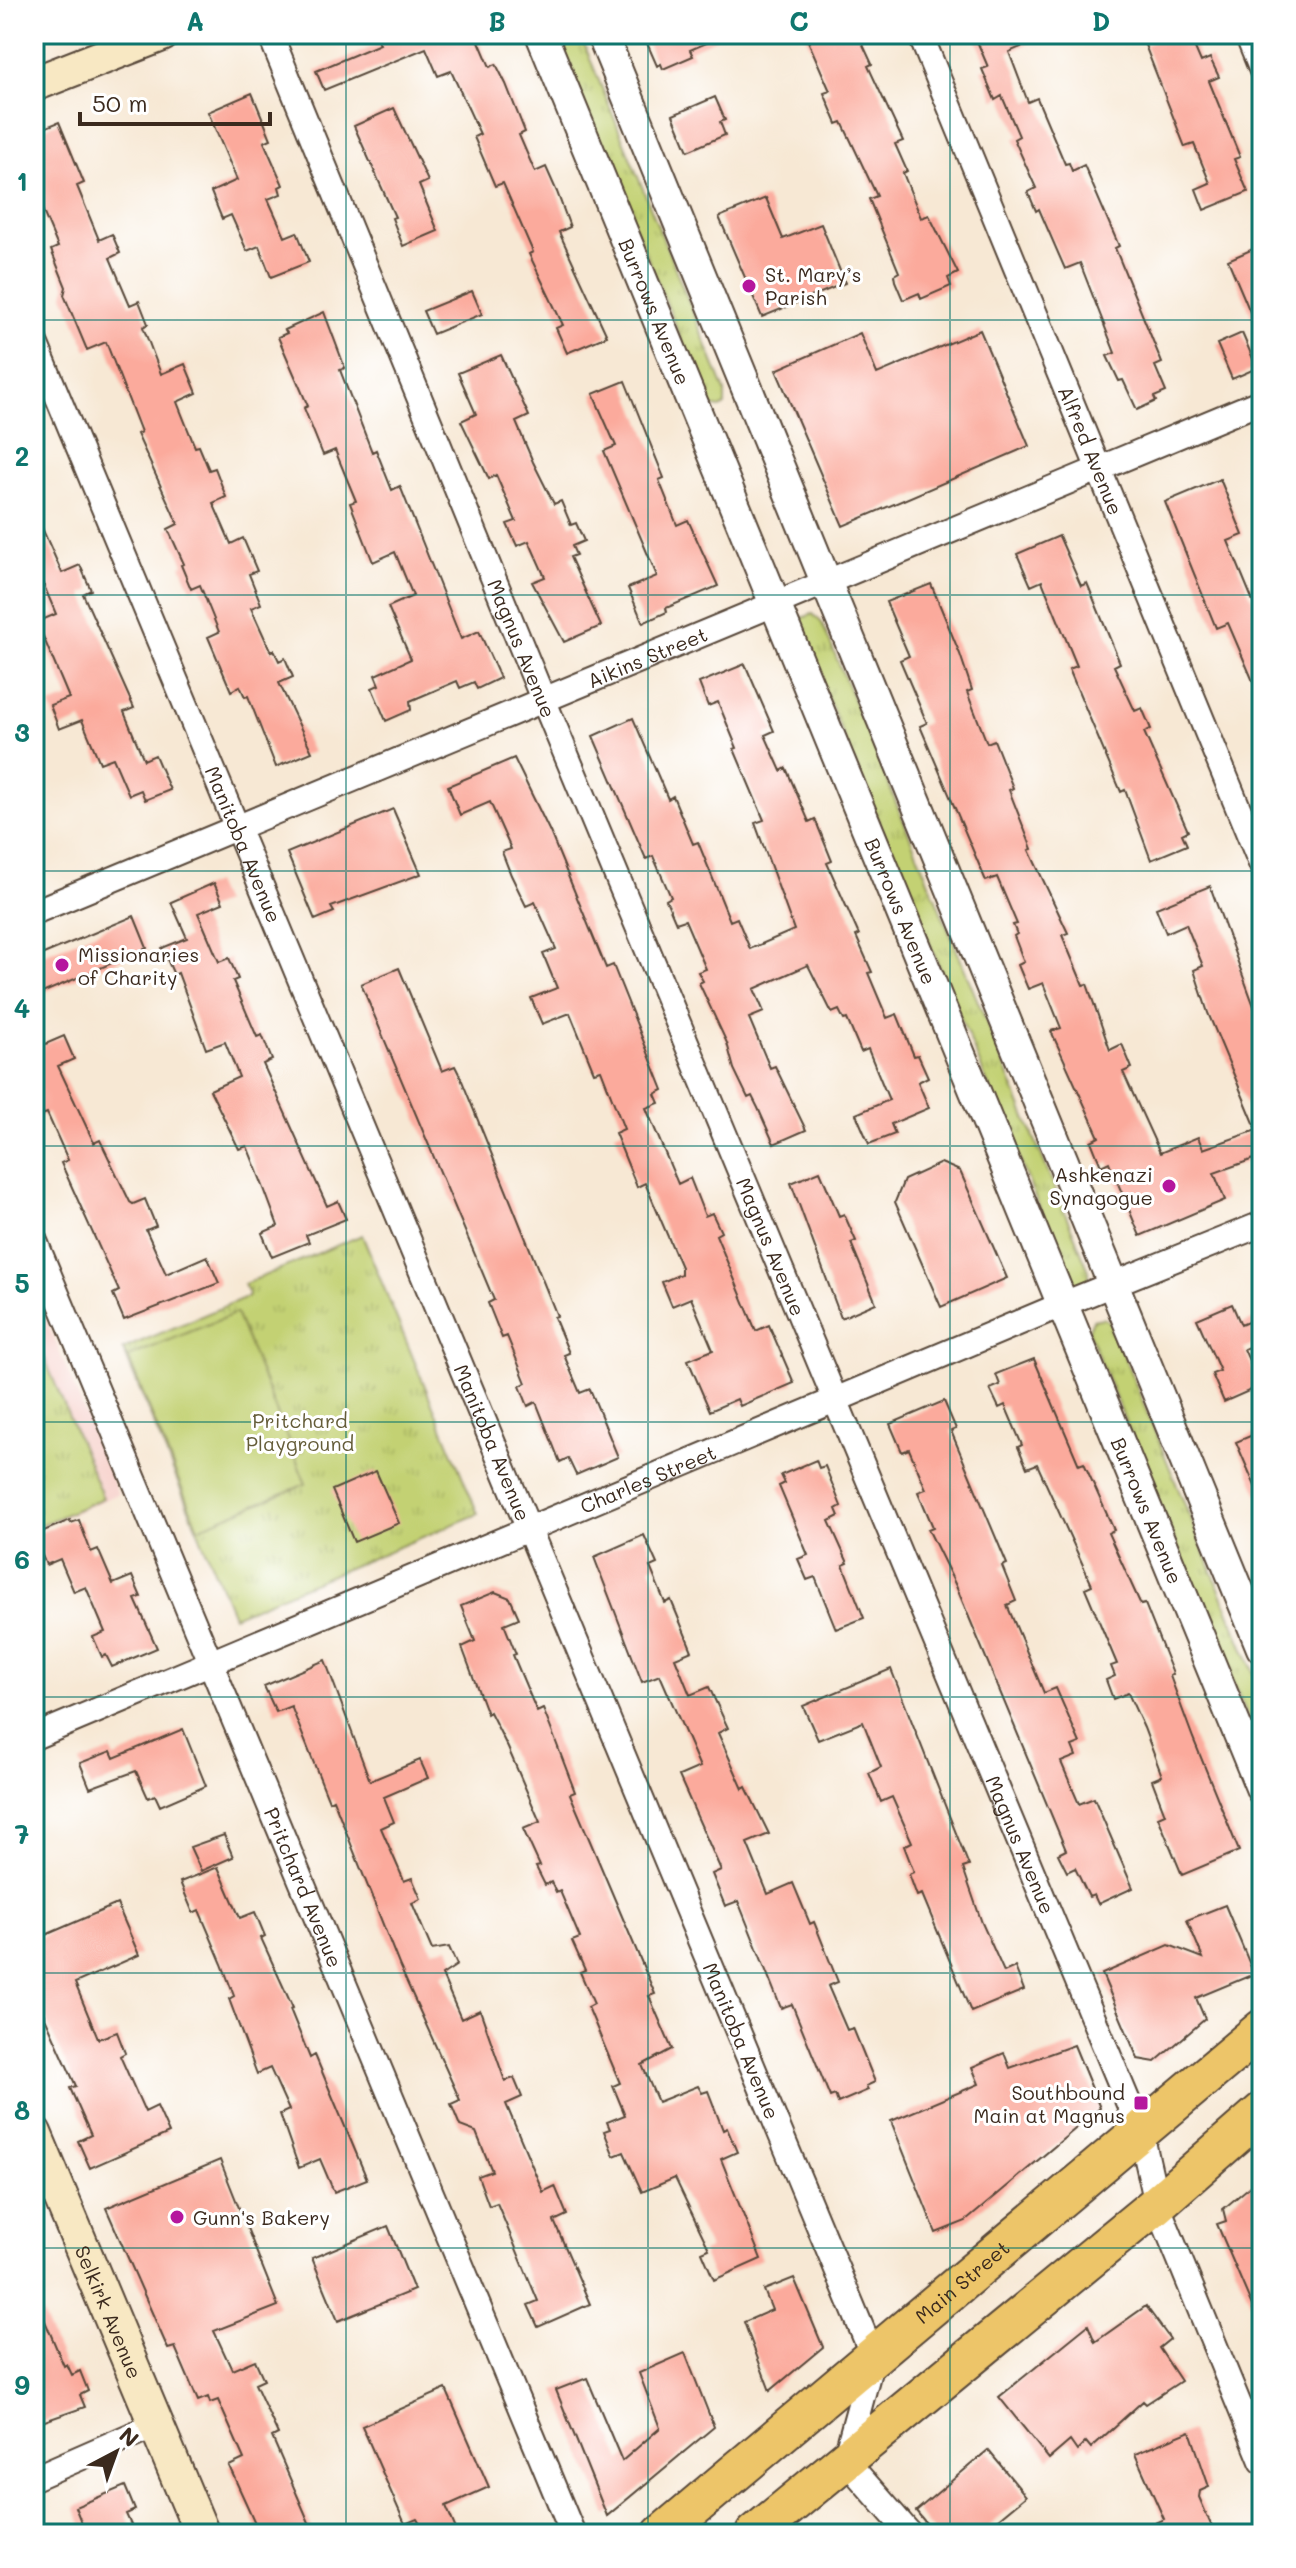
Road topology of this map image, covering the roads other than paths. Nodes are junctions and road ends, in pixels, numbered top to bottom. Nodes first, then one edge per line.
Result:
1 (162, 34) edge
2 (270, 34) edge
3 (541, 34) edge
4 (602, 34) edge
5 (920, 34) edge
6 (1247, 34) edge
7 (1262, 71) edge
8 (34, 84) edge
9 (34, 340) edge
10 (1262, 401) edge
11 (1097, 469) junction
12 (823, 582) junction
13 (774, 603) junction
14 (543, 699) junction
15 (237, 826) junction
16 (1262, 866) edge
17 (34, 912) edge
18 (1262, 1224) edge
19 (34, 1239) edge
20 (1113, 1285) junction
21 (1061, 1305) junction
22 (834, 1400) junction
23 (530, 1531) junction
24 (1262, 1648) edge
25 (211, 1663) junction
26 (34, 1737) edge
27 (1262, 1790) edge
28 (1262, 2029) edge
29 (1262, 2112) edge
30 (34, 2133) edge
31 (1141, 2133) junction
32 (1157, 2204) junction
33 (873, 2356) junction
34 (155, 2425) junction
35 (845, 2460) junction
36 (1262, 2461) edge
37 (34, 2478) edge
38 (202, 2534) edge
39 (573, 2534) edge
40 (662, 2534) edge
41 (755, 2534) edge
42 (910, 2534) edge

1 - 8 main road
2 - 14 street, Magnus Avenue
3 - 13 street, Burrows Avenue
4 - 12 street
5 - 11 street, Alfred Avenue
6 - 7 street
9 - 15 street, Manitoba Avenue
10 - 11 street, Aikins Street
11 - 12 street, Aikins Street
11 - 16 street, Alfred Avenue
12 - 13 street, Aikins Street
12 - 20 street
13 - 14 street, Aikins Street
13 - 21 street, Burrows Avenue
14 - 15 street, Aikins Street
14 - 22 street, Magnus Avenue
15 - 17 street, Aikins Street
15 - 23 street, Manitoba Avenue
18 - 20 street, Charles Street
19 - 25 street, Pritchard Avenue
20 - 21 street, Charles Street
20 - 24 street
21 - 22 street, Charles Street
21 - 27 street, Burrows Avenue
22 - 23 street, Charles Street
22 - 31 street, Magnus Avenue
23 - 25 street, Charles Street
23 - 33 street, Manitoba Avenue
25 - 26 street, Charles Street
25 - 39 street, Pritchard Avenue
28 - 31 main road, Main Street
29 - 32 main road
30 - 34 main road, Selkirk Avenue
31 - 32 street, Magnus Avenue
31 - 33 main road, Main Street
32 - 35 main road
32 - 36 street, Magnus Avenue
33 - 35 street
33 - 40 main road, Main Street
34 - 37 street
34 - 38 main road, Selkirk Avenue
35 - 41 main road
35 - 42 street

